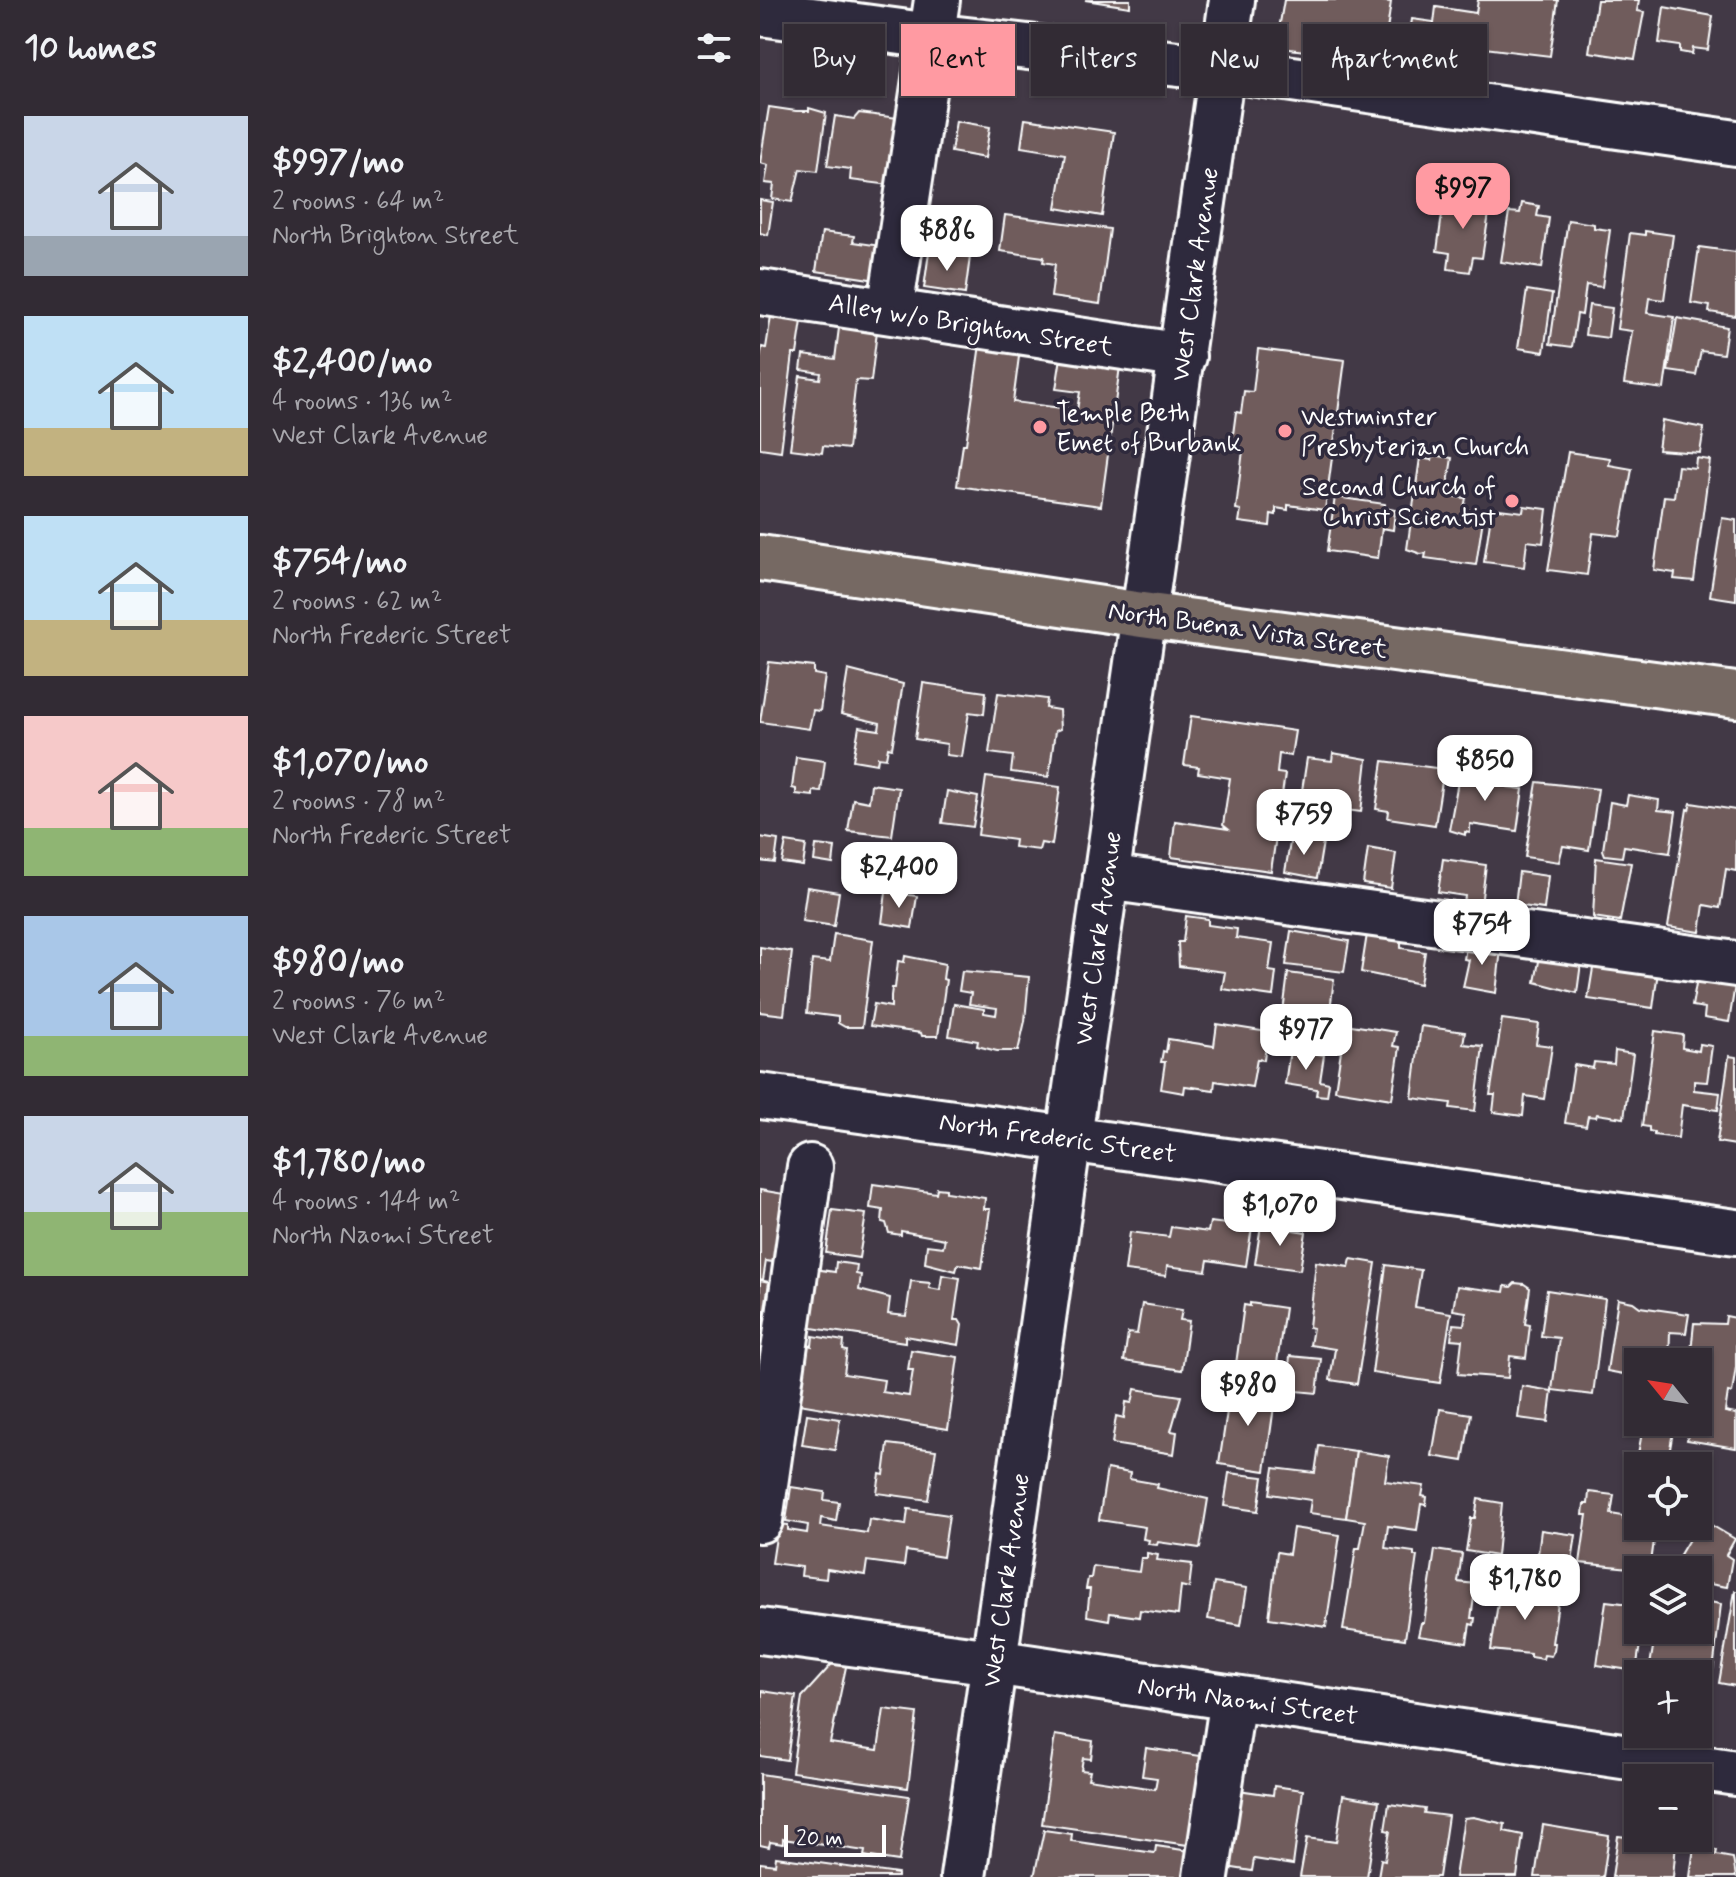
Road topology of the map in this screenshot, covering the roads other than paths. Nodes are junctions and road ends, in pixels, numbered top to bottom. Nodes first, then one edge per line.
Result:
1 (1232, 0) edge
2 (760, 13) edge
3 (934, 18) edge
4 (1229, 24) edge
5 (1181, 62) edge
6 (1287, 78) edge
7 (1219, 96) edge
8 (1736, 143) edge
9 (760, 292) edge
10 (890, 311) junction
11 (1183, 356) junction
12 (760, 558) edge
13 (1142, 615) junction
14 (1736, 695) edge
15 (1106, 877) junction
16 (1736, 964) edge
17 (760, 1096) edge
18 (1067, 1138) junction
19 (810, 1167) dead end
20 (1736, 1232) edge
21 (760, 1520) edge
22 (760, 1631) edge
23 (993, 1662) junction
24 (1233, 1698) junction
25 (1736, 1773) edge
26 (963, 1877) edge
27 (1206, 1877) edge

1 - 4 street, West Clark Avenue
2 - 3 street
3 - 5 street
3 - 10 street
6 - 8 street
7 - 11 street, West Clark Avenue
9 - 10 street, Alley w/o Brighton Street
10 - 11 street, Alley w/o Brighton Street
11 - 13 street, West Clark Avenue
12 - 13 main road, North Buena Vista Street
13 - 14 main road, North Buena Vista Street
13 - 15 street, West Clark Avenue
15 - 16 street
15 - 18 street, West Clark Avenue
17 - 18 street, North Frederic Street
18 - 20 street, North Frederic Street
18 - 23 street, West Clark Avenue
19 - 21 street
22 - 23 street, North Naomi Street
23 - 24 street, North Naomi Street
23 - 26 street, West Clark Avenue
24 - 25 street, North Naomi Street
24 - 27 street

